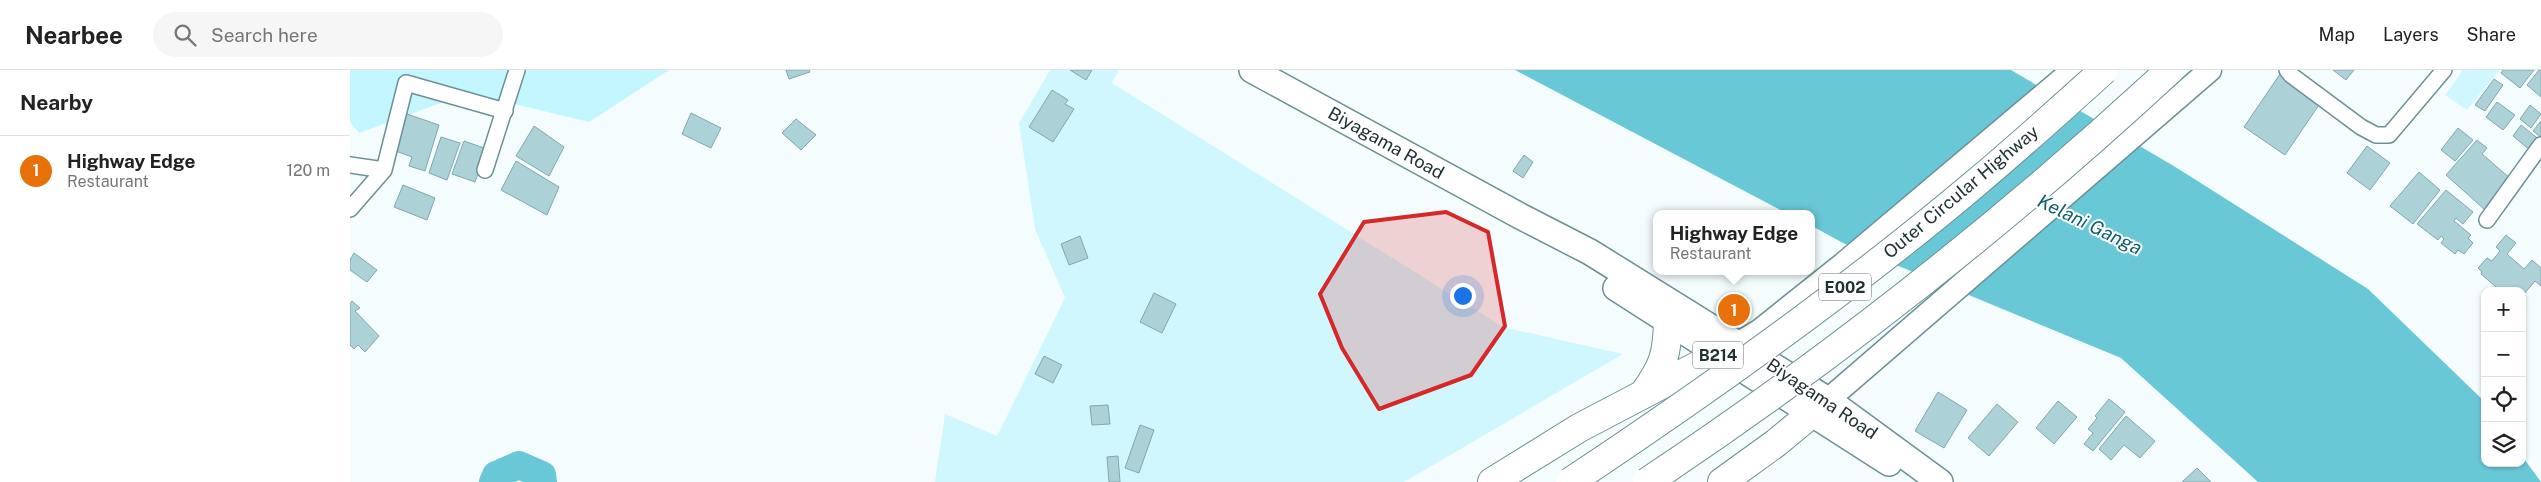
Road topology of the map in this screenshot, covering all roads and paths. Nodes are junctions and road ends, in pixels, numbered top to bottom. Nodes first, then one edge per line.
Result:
1 (517, 70) edge
2 (1252, 70) edge
3 (2073, 70) edge
4 (2104, 70) edge
5 (2170, 70) edge
6 (2210, 70) edge
7 (2287, 70) edge
8 (2444, 70) edge
9 (407, 76) edge
10 (505, 111) junction
11 (2541, 145) edge
12 (350, 165) edge
13 (384, 170) junction
14 (485, 170) dead end
15 (350, 209) edge
16 (1520, 216) junction
17 (2487, 220) dead end
18 (1668, 322) junction
19 (1728, 350) junction
20 (1645, 392) junction
21 (1820, 407) junction
22 (1492, 482) edge
23 (1570, 482) edge
24 (1647, 482) edge
25 (1722, 482) edge
26 (1924, 482) edge
27 (1940, 482) edge

1 - 10 street
2 - 16 main road, Biyagama Road / B214
3 - 19 street
4 - 23 highway, Outer Circular Highway / E002, bridge
5 - 24 highway, E002, bridge
6 - 21 street
7 - 8 street
9 - 10 street
9 - 13 street
10 - 14 street
11 - 17 street
12 - 13 street
13 - 15 street
16 - 18 main road, Biyagama Road / B214
16 - 19 main road, Biyagama Road / B214
18 - 19 main road, Biyagama Road / B214
18 - 20 highway
19 - 20 highway
19 - 21 main road, Biyagama Road / B214
20 - 22 highway
21 - 25 highway
21 - 26 main road, Biyagama Road / B214
21 - 27 main road, Biyagama Road / B214

